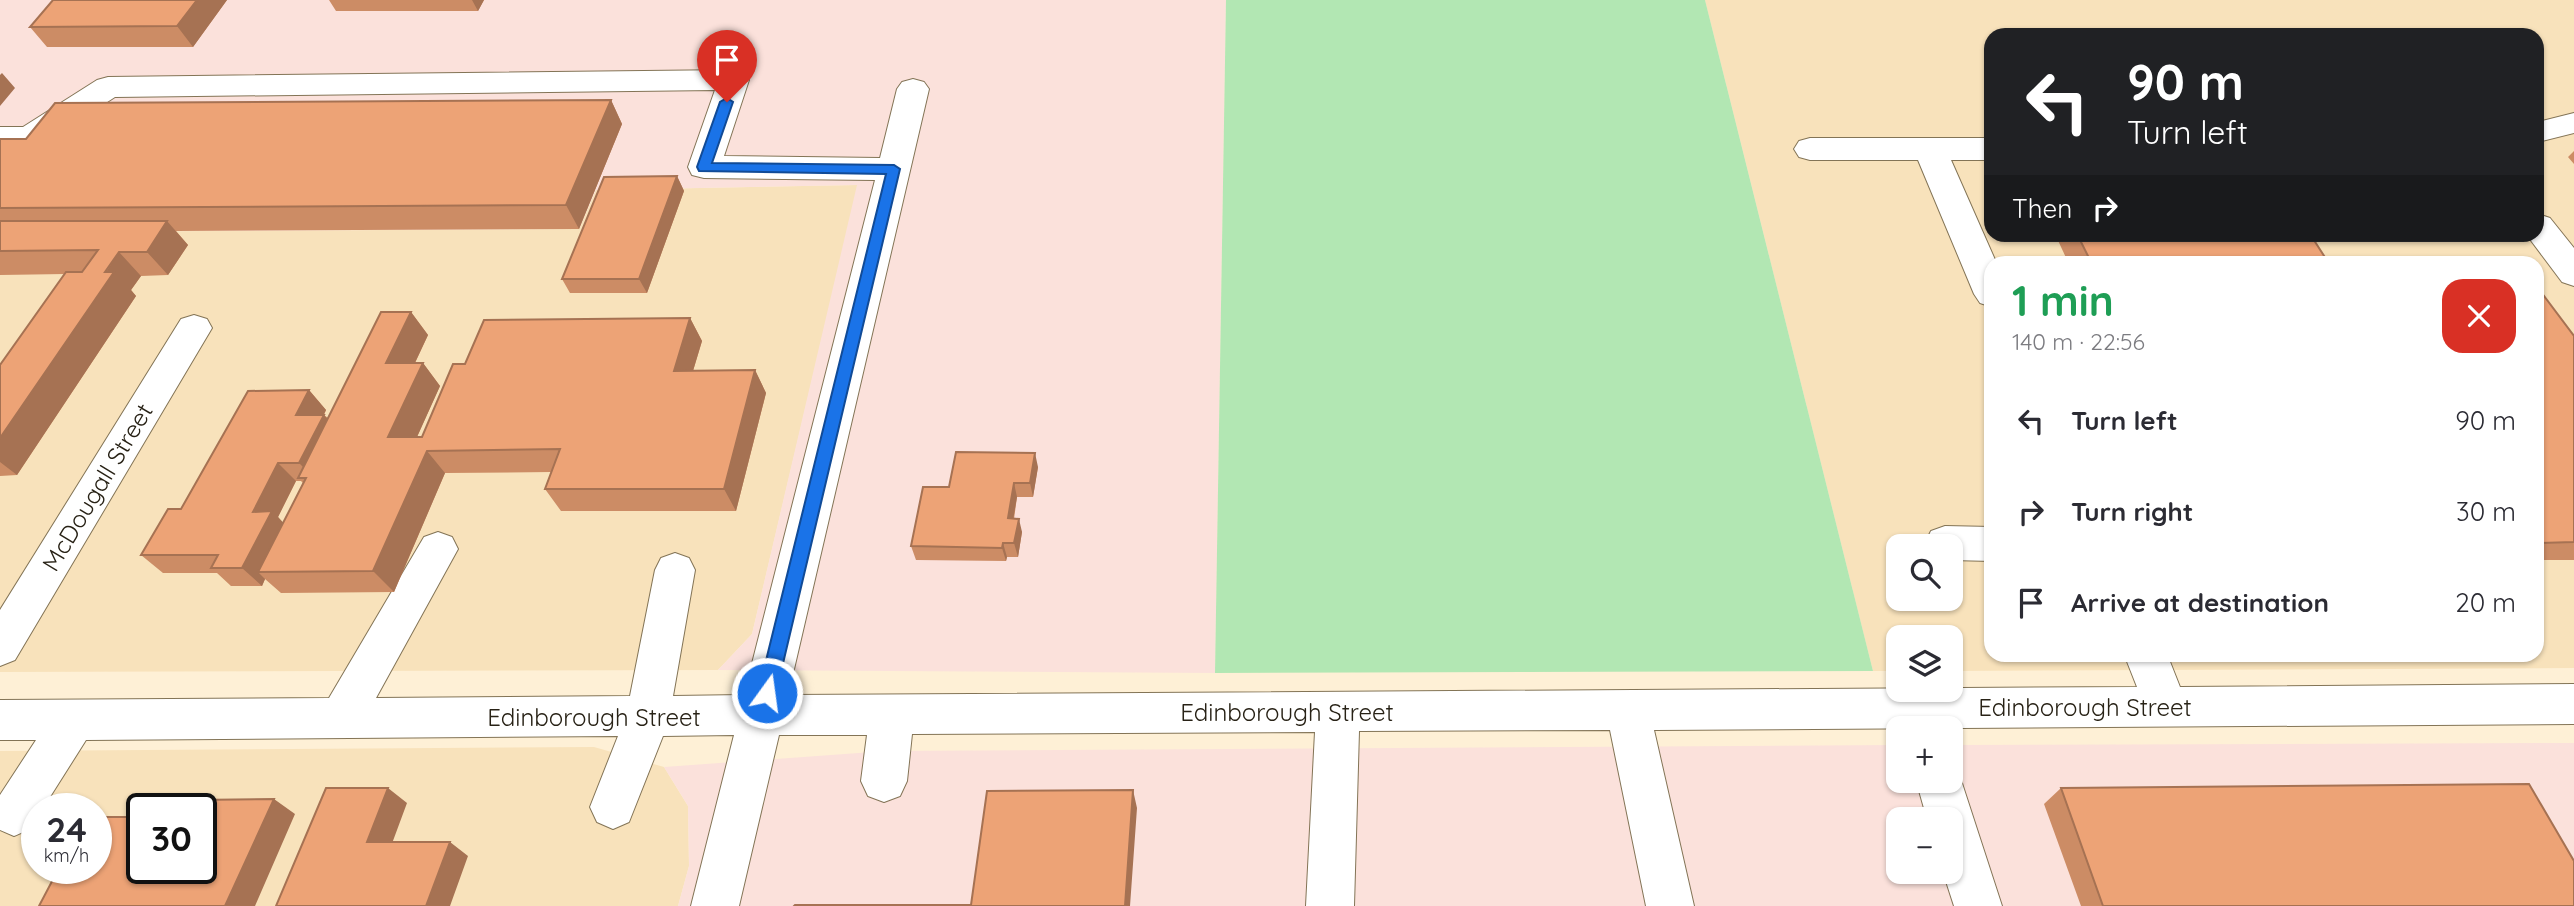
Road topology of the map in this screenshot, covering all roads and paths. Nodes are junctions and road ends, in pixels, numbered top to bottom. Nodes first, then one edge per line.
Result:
1 (913, 89) dead end
2 (2574, 123) edge
3 (2544, 130) edge
4 (0, 138) edge
5 (1810, 149) dead end
6 (1930, 149) junction
7 (1984, 149) edge
8 (894, 169) junction
9 (2544, 234) edge
10 (2574, 273) edge
11 (1984, 275) edge
12 (194, 328) dead end
13 (1963, 543) edge
14 (1984, 544) edge
15 (438, 549) dead end
16 (675, 570) dead end
17 (0, 647) edge
18 (2148, 662) edge
19 (2167, 707) junction
20 (1628, 710) junction
21 (2570, 711) edge
22 (1338, 712) junction
23 (892, 715) junction
24 (648, 716) junction
25 (761, 716) junction
26 (1963, 716) edge
27 (1886, 717) edge
28 (341, 718) junction
29 (0, 720) edge
30 (74, 720) junction
31 (884, 781) dead end
32 (614, 807) dead end
33 (14, 814) dead end
34 (1963, 859) edge
35 (715, 906) edge
36 (1330, 906) edge
37 (1670, 906) edge
38 (1978, 906) edge

1 - 8 street
2 - 3 street
4 - 8 street
5 - 6 street
6 - 7 street
6 - 11 street
8 - 25 street
9 - 10 street
12 - 17 street, McDougall Street
13 - 14 street
15 - 28 street
16 - 24 street
18 - 19 street
19 - 21 street, Edinborough Street
19 - 26 street, Edinborough Street
20 - 22 street, Edinborough Street
20 - 27 street, Edinborough Street
20 - 37 street
22 - 23 street, Edinborough Street
22 - 36 street
23 - 25 street, Edinborough Street
23 - 31 street
24 - 25 street, Edinborough Street
24 - 28 street, Edinborough Street
24 - 32 street
25 - 35 street
28 - 30 street, Edinborough Street
29 - 30 street, Edinborough Street
30 - 33 street
34 - 38 street

